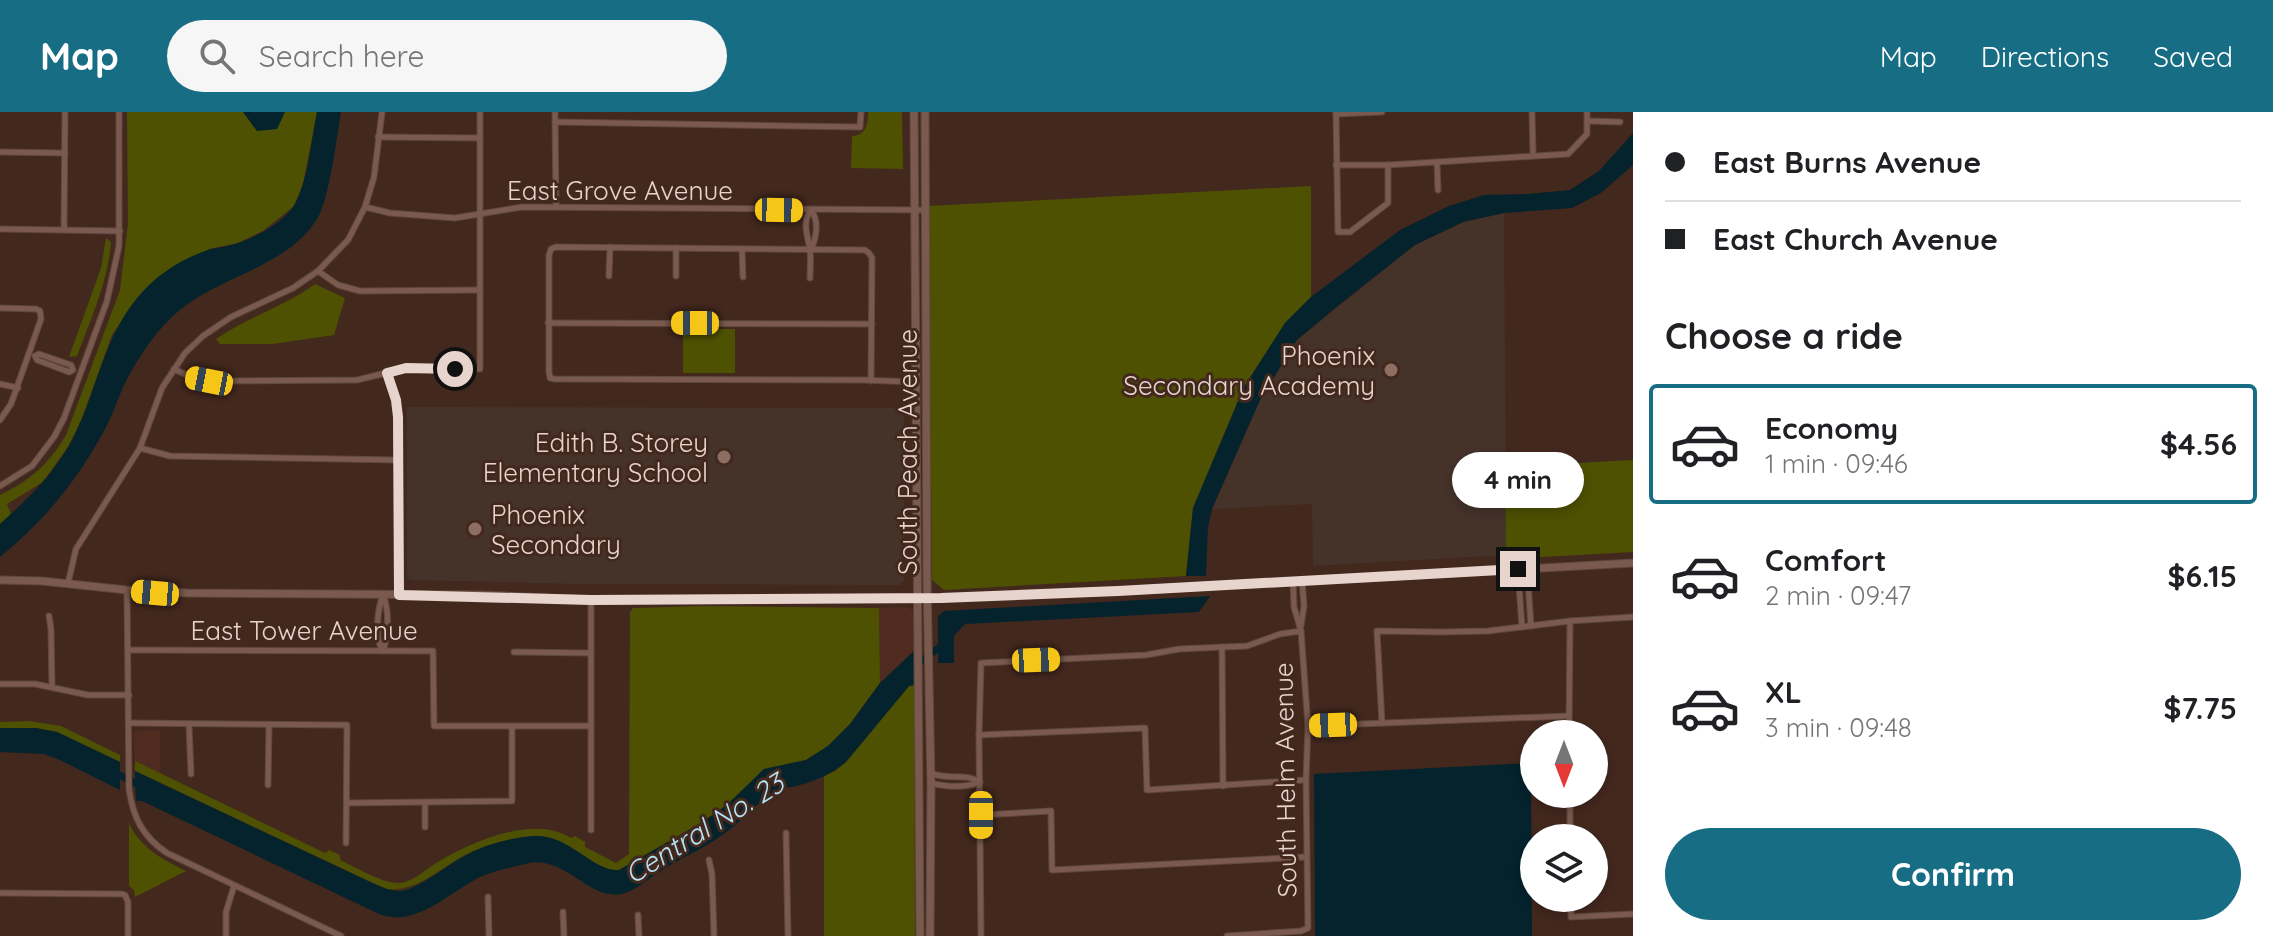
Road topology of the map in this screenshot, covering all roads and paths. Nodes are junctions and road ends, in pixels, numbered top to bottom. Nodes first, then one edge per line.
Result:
1 (65, 112) edge
2 (119, 112) edge
3 (382, 112) edge
4 (480, 112) edge
5 (555, 112) edge
6 (861, 112) edge
7 (914, 112) edge
8 (925, 112) edge
9 (1382, 112) edge
10 (1532, 112) edge
11 (1587, 112) edge
12 (1336, 113) edge
13 (1587, 121) junction
14 (555, 122) junction
15 (1620, 122) dead end
16 (378, 137) junction
17 (480, 138) junction
18 (0, 152) edge
19 (65, 153) junction
20 (1533, 155) junction
21 (1437, 162) junction
22 (1336, 165) junction
23 (1388, 165) junction
24 (1438, 190) dead end
25 (365, 207) junction
26 (556, 207) junction
27 (915, 209) junction
28 (811, 210) junction
29 (925, 210) junction
30 (481, 214) junction
31 (806, 226) junction
32 (816, 227) junction
33 (0, 229) edge
34 (64, 230) junction
35 (120, 231) junction
36 (610, 247) junction
37 (676, 248) junction
38 (742, 249) junction
39 (810, 250) junction
40 (318, 271) junction
41 (609, 276) dead end
42 (676, 276) dead end
43 (743, 277) dead end
44 (810, 278) dead end
45 (480, 290) junction
46 (0, 308) edge
47 (548, 323) junction
48 (872, 324) junction
49 (33, 355) junction
50 (174, 369) junction
51 (81, 373) junction
52 (387, 373) junction
53 (553, 378) junction
54 (871, 381) junction
55 (916, 382) junction
56 (0, 384) edge
57 (18, 388) junction
58 (555, 390) dead end
59 (0, 420) edge
60 (916, 421) junction
61 (140, 448) junction
62 (398, 460) junction
63 (0, 486) edge
64 (927, 497) junction
65 (1633, 563) edge
66 (1523, 568) junction
67 (0, 580) edge
68 (1302, 580) junction
69 (1293, 581) junction
70 (68, 583) junction
71 (127, 590) junction
72 (383, 595) junction
73 (399, 595) junction
74 (923, 598) junction
75 (591, 600) junction
76 (49, 616) dead end
77 (1633, 617) edge
78 (1570, 621) junction
79 (1531, 626) junction
80 (1522, 627) junction
81 (1301, 631) junction
82 (1222, 647) junction
83 (128, 650) junction
84 (382, 651) junction
85 (514, 652) dead end
86 (591, 653) junction
87 (0, 684) edge
88 (52, 687) junction
89 (129, 695) junction
90 (920, 715) junction
91 (1568, 716) junction
92 (1568, 720) edge
93 (129, 723) junction
94 (1382, 723) junction
95 (189, 724) junction
96 (269, 725) junction
97 (512, 726) junction
98 (591, 726) junction
99 (1308, 726) junction
100 (979, 735) junction
101 (931, 772) junction
102 (191, 774) dead end
103 (1306, 780) junction
104 (980, 782) junction
105 (931, 783) junction
106 (268, 785) dead end
107 (1223, 786) junction
108 (425, 802) junction
109 (347, 803) junction
110 (981, 815) junction
111 (425, 827) dead end
112 (591, 830) dead end
113 (786, 833) dead end
114 (346, 843) dead end
115 (1306, 857) junction
116 (709, 860) dead end
117 (234, 886) junction
118 (0, 893) edge
119 (488, 897) dead end
120 (563, 912) dead end
121 (1571, 912) edge
122 (1633, 914) edge
123 (638, 915) dead end
124 (128, 936) edge
125 (226, 936) edge
126 (341, 936) edge
127 (489, 936) edge
128 (564, 936) edge
129 (639, 936) edge
130 (714, 936) edge
131 (788, 936) edge
132 (920, 936) edge
133 (930, 936) edge
134 (981, 936) edge
135 (1227, 936) edge

1 - 19 street
2 - 35 street
3 - 16 street
4 - 17 street
5 - 14 street
6 - 14 street
7 - 27 street, South Peach Avenue
8 - 29 street, South Peach Avenue
9 - 12 street
10 - 20 street
11 - 13 street
12 - 22 street
13 - 15 street
13 - 20 street
14 - 26 street
16 - 17 street
16 - 25 street
17 - 30 street
18 - 19 street
19 - 34 street
20 - 21 street
21 - 23 street
21 - 24 street
22 - 23 street
22 - 23 street
25 - 30 street, East Grove Avenue
25 - 40 street
26 - 28 street, East Grove Avenue
26 - 30 street, East Grove Avenue
27 - 28 street, East Grove Avenue
27 - 29 street, East Grove Avenue
27 - 55 street, South Peach Avenue
28 - 31 street
28 - 32 street
29 - 64 street, South Peach Avenue
30 - 45 street
31 - 32 street
31 - 39 street
32 - 39 street
33 - 34 street
34 - 35 street
35 - 51 street
36 - 37 street
36 - 41 street
36 - 47 street
37 - 38 street
37 - 42 street
38 - 39 street
38 - 43 street
39 - 44 street
39 - 48 street
40 - 45 street
40 - 50 street
45 - 52 street
46 - 49 street
47 - 48 street
47 - 53 street
48 - 54 street
49 - 51 street
49 - 57 street
50 - 52 street
50 - 61 street
51 - 63 street
52 - 62 street
53 - 54 street
53 - 58 street
54 - 55 street
55 - 60 street, South Peach Avenue
56 - 57 street
57 - 59 street
60 - 64 street
60 - 74 street, South Peach Avenue
61 - 62 street
61 - 70 street
62 - 73 street
64 - 74 street, South Peach Avenue
65 - 66 street
66 - 68 street
66 - 79 street
66 - 80 street
67 - 70 street
68 - 69 street
68 - 81 street, South Helm Avenue
69 - 74 street
69 - 81 street, South Helm Avenue
70 - 71 street
71 - 72 street
71 - 83 street
72 - 73 street
72 - 84 street
73 - 75 street
74 - 75 street
74 - 90 street, South Peach Avenue
74 - 101 street, South Peach Avenue
75 - 86 street
76 - 88 street
77 - 78 street
78 - 79 street
78 - 91 street
79 - 80 street
80 - 94 street
81 - 82 street
81 - 99 street, South Helm Avenue
82 - 100 street
82 - 107 street
83 - 84 street, East Tower Avenue
83 - 89 street
84 - 97 street, East Tower Avenue
85 - 86 street
86 - 98 street
87 - 88 street
88 - 89 street
89 - 93 street
90 - 105 street
90 - 132 street, South Peach Avenue
91 - 92 street
91 - 94 street
93 - 95 street
93 - 117 street
94 - 99 street
95 - 96 street
95 - 102 street
96 - 106 street
96 - 109 street
97 - 98 street
97 - 108 street
98 - 112 street
99 - 103 street, South Helm Avenue
100 - 104 street
100 - 107 street
101 - 104 street
101 - 105 street, South Peach Avenue
103 - 107 street
103 - 115 street, South Helm Avenue
104 - 105 street
104 - 110 street
105 - 133 street, South Peach Avenue
108 - 109 street
108 - 111 street
109 - 114 street
110 - 115 street
110 - 134 street
113 - 131 street
115 - 135 street, South Helm Avenue
116 - 130 street
117 - 125 street
117 - 126 street
118 - 124 street
119 - 127 street
120 - 128 street
121 - 122 street
123 - 129 street

